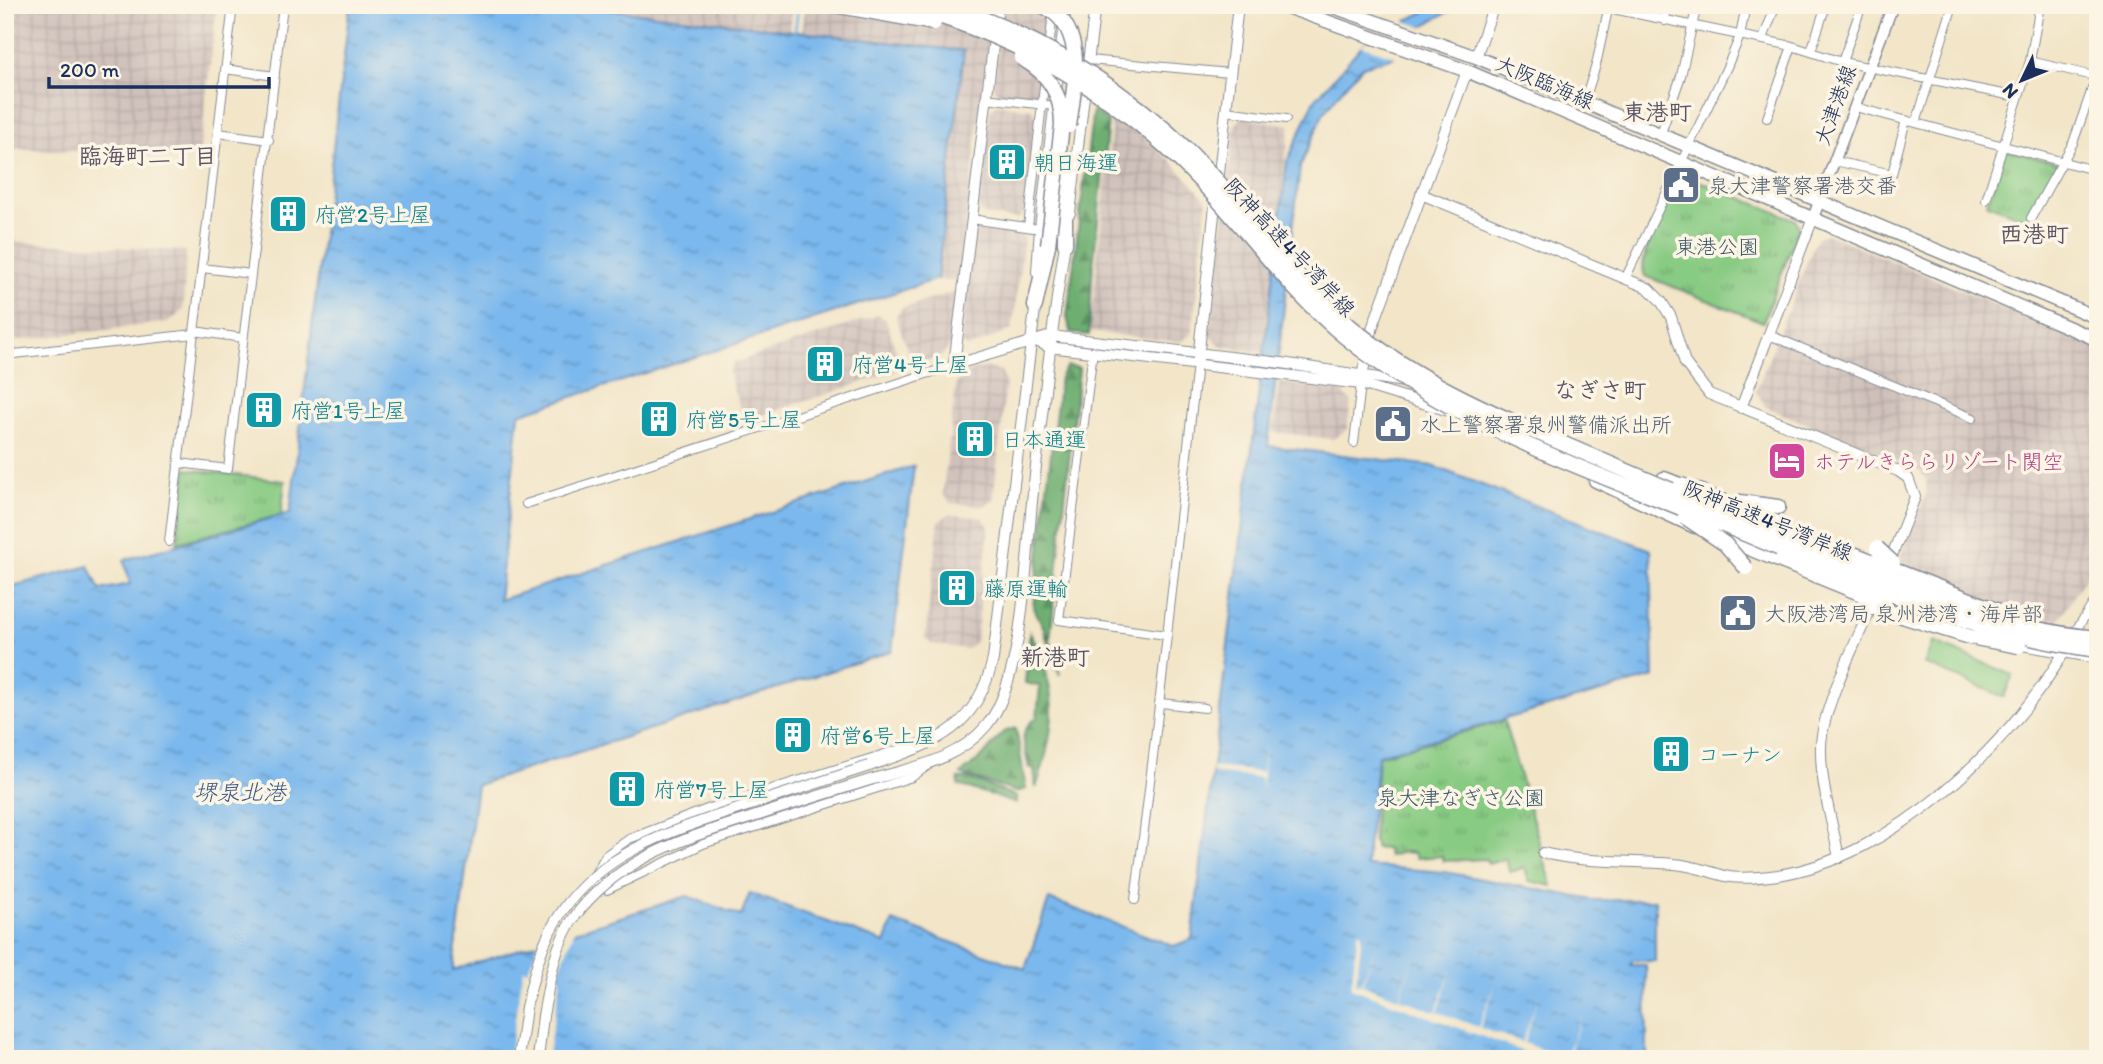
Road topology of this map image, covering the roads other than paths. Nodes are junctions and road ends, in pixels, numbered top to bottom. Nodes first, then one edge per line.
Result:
1 (233, 5) edge
2 (283, 5) edge
3 (834, 5) edge
4 (901, 5) edge
5 (944, 5) edge
6 (998, 5) edge
7 (1041, 5) edge
8 (1054, 5) edge
9 (1066, 5) edge
10 (1095, 5) edge
11 (1238, 5) edge
12 (1281, 5) edge
13 (1328, 5) edge
14 (1494, 5) edge
15 (1667, 5) edge
16 (1697, 5) edge
17 (1746, 5) edge
18 (1776, 5) edge
19 (1826, 5) edge
20 (1862, 5) edge
21 (1893, 5) edge
22 (1953, 5) edge
23 (2040, 5) edge
24 (1608, 7) edge
25 (1665, 22) junction
26 (1693, 27) junction
27 (1740, 36) junction
28 (1763, 39) junction
29 (1792, 46) junction
30 (1811, 51) junction
31 (1476, 57) junction
32 (1089, 60) junction
33 (2030, 61) junction
34 (1842, 62) junction
35 (1868, 68) junction
36 (225, 69) junction
37 (1466, 71) junction
38 (1230, 73) junction
39 (2097, 75) edge
40 (275, 76) junction
41 (1928, 77) junction
42 (2018, 97) junction
43 (985, 99) junction
44 (1584, 103) junction
45 (1042, 104) junction
46 (1055, 106) junction
47 (1855, 107) junction
48 (1226, 111) junction
49 (1767, 118) dead end
50 (1286, 119) dead end
51 (1906, 120) junction
52 (1916, 123) junction
53 (218, 133) junction
54 (1660, 136) junction
55 (269, 140) junction
56 (2003, 147) junction
57 (1686, 148) junction
58 (1835, 161) junction
59 (1680, 162) junction
60 (2062, 162) junction
61 (2098, 171) edge
62 (1421, 194) junction
63 (1986, 200) dead end
64 (1819, 203) junction
65 (1812, 218) junction
66 (2031, 218) dead end
67 (971, 219) junction
68 (1028, 227) junction
69 (1040, 228) junction
70 (1065, 244) junction
71 (202, 268) junction
72 (251, 274) junction
73 (1626, 277) junction
74 (1035, 306) junction
75 (2098, 318) edge
76 (194, 333) junction
77 (1769, 335) junction
78 (243, 338) junction
79 (1032, 339) junction
80 (2098, 340) edge
81 (1050, 342) junction
82 (1093, 351) junction
83 (5, 355) edge
84 (1198, 359) junction
85 (954, 365) junction
86 (1361, 379) junction
87 (1741, 408) junction
88 (1973, 418) dead end
89 (1354, 443) dead end
90 (1545, 450) junction
91 (1586, 454) junction
92 (179, 463) junction
93 (1578, 471) junction
94 (1664, 479) junction
95 (526, 504) dead end
96 (1778, 507) dead end
97 (169, 542) dead end
98 (1877, 548) dead end
99 (1746, 568) dead end
100 (1885, 572) junction
101 (1875, 596) junction
102 (1980, 604) junction
103 (2093, 604) dead end
104 (1856, 611) dead end
105 (2076, 630) junction
106 (1166, 635) junction
107 (2098, 635) edge
108 (1970, 637) junction
109 (2098, 651) edge
110 (2063, 654) junction
111 (2098, 657) edge
112 (1161, 703) junction
113 (1205, 708) dead end
114 (937, 739) junction
115 (932, 762) junction
116 (1542, 853) dead end
117 (1839, 858) junction
118 (1135, 900) dead end
119 (519, 1059) edge
120 (538, 1059) edge

1 - 36 street
2 - 40 street
3 - 74 highway, bridge
4 - 90 highway, 阪神高速4号湾岸線, bridge
5 - 91 highway, 阪神高速4号湾岸線, bridge
6 - 43 street
7 - 70 highway, bridge
8 - 45 street
9 - 46 street
10 - 32 street
11 - 38 street
12 - 37 main road, 大阪臨海線
13 - 31 main road, 大阪臨海線
14 - 31 street
15 - 25 street
16 - 26 street
17 - 27 street
18 - 28 street
19 - 30 street
20 - 34 street
21 - 35 main road, 大津港線
22 - 41 street
23 - 33 street
24 - 25 street
24 - 44 street
25 - 26 street
26 - 27 street
26 - 54 street
27 - 28 street
27 - 57 street
28 - 29 street
29 - 30 street
29 - 49 street
30 - 34 street
31 - 44 main road, 大阪臨海線
32 - 38 street
32 - 70 street
33 - 39 street
33 - 42 street
34 - 35 street
35 - 41 street
35 - 47 main road, 大津港線
36 - 40 street
36 - 53 street
37 - 59 main road, 大阪臨海線
37 - 62 street
38 - 48 street
39 - 60 street
40 - 55 street
41 - 42 street
41 - 52 street
42 - 56 street
43 - 45 street
43 - 67 street
44 - 54 main road, 大阪臨海線
45 - 46 street
45 - 68 street
46 - 69 street
47 - 51 street
47 - 58 main road, 大津港線
48 - 50 street
48 - 84 street
51 - 52 street
51 - 58 street
52 - 56 street
53 - 55 street
53 - 71 street
54 - 57 main road, 大阪臨海線
55 - 72 street
56 - 60 street
56 - 63 street
57 - 59 street
57 - 64 main road, 大阪臨海線
58 - 64 main road, 大津港線
59 - 65 main road, 大阪臨海線
59 - 73 street
60 - 61 street
60 - 66 street
62 - 73 street
62 - 86 street
64 - 65 main road, 大津港線
64 - 75 main road, 大阪臨海線
65 - 77 street
65 - 80 main road, 大阪臨海線
67 - 68 street
67 - 85 street
68 - 69 street
69 - 74 street
70 - 81 street
71 - 72 street
71 - 76 street
72 - 78 street
73 - 87 street
74 - 79 street
76 - 78 street
76 - 83 street
76 - 92 street
77 - 87 street
77 - 88 street
78 - 92 street
79 - 81 street
79 - 85 street
79 - 114 street
81 - 82 street
81 - 84 street
81 - 115 street
82 - 84 street
82 - 106 street
84 - 86 street
84 - 106 street
85 - 95 street
86 - 89 street
86 - 93 street
86 - 94 street
87 - 100 street
90 - 99 highway, bridge
90 - 109 highway, 阪神高速4号湾岸線, bridge
91 - 96 highway, bridge
91 - 107 highway, 阪神高速4号湾岸線, bridge
92 - 97 street
93 - 101 street
93 - 108 highway, bridge
94 - 100 street
94 - 102 highway, bridge
98 - 102 highway, bridge
100 - 101 street
100 - 105 street
101 - 110 street
101 - 117 street
102 - 107 highway, bridge
103 - 105 street
104 - 108 highway, bridge
105 - 107 street
105 - 110 street
106 - 112 street
108 - 109 highway, bridge
110 - 111 street
110 - 117 street
112 - 113 street
112 - 118 street
114 - 115 street
114 - 119 street, bridge
115 - 120 street, bridge
116 - 117 street

